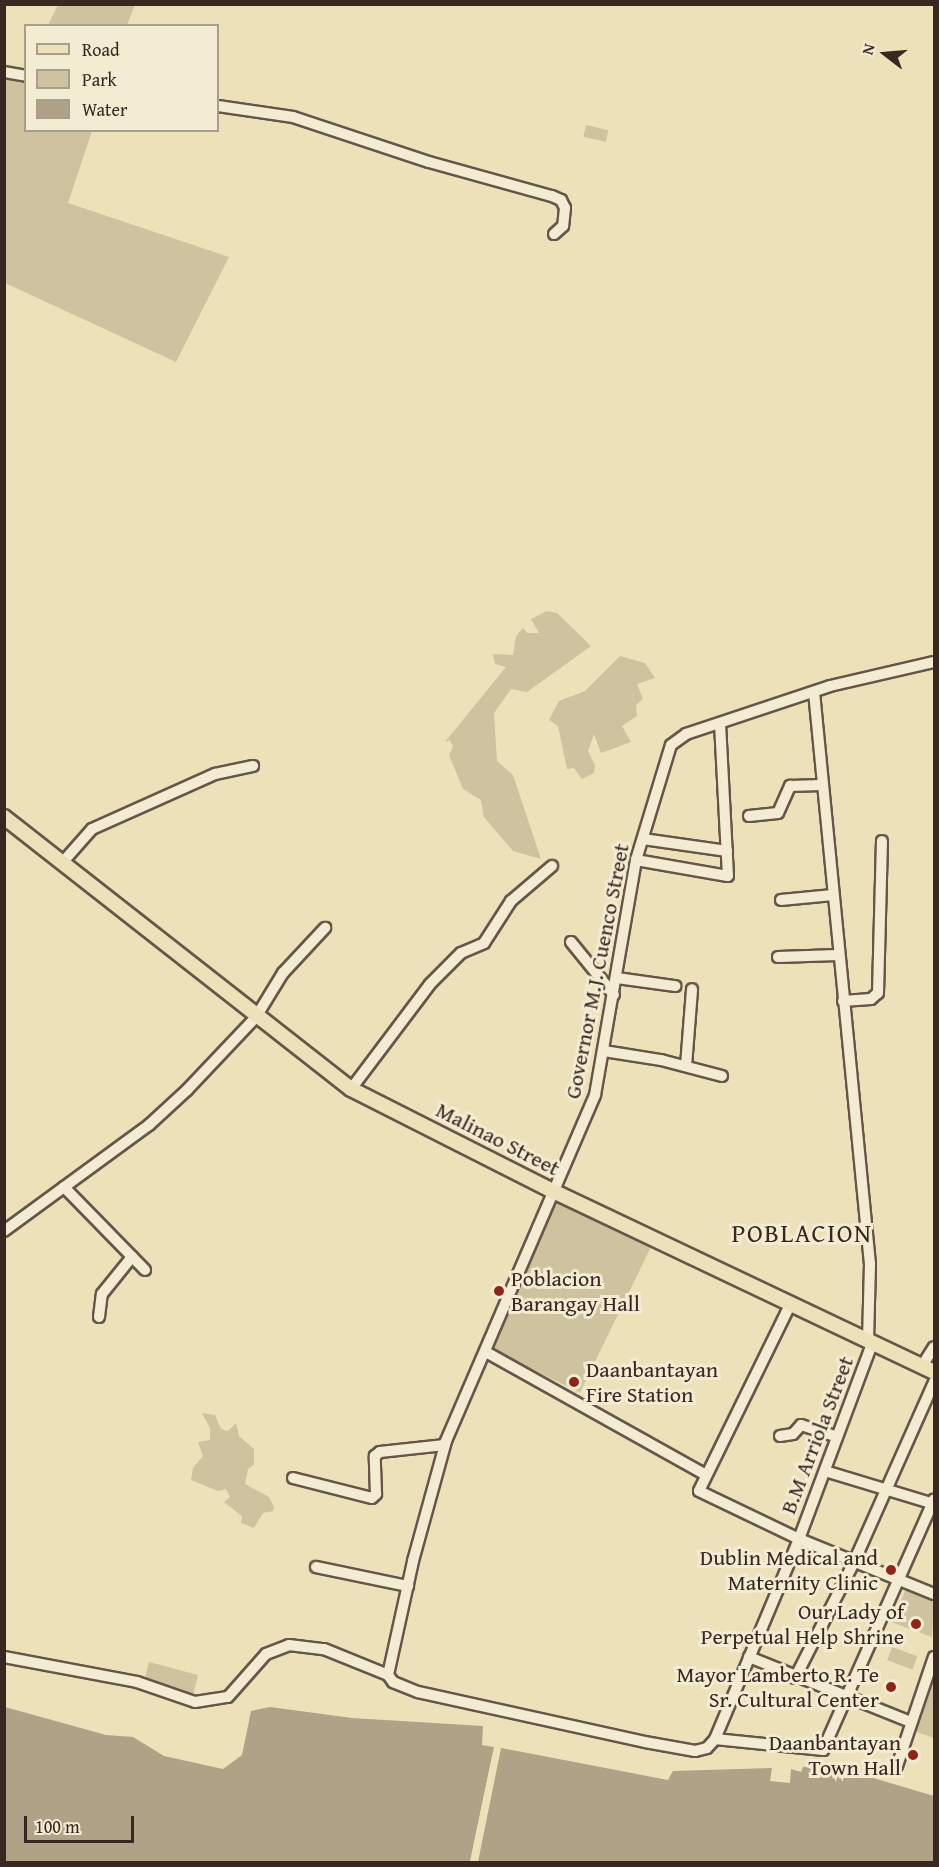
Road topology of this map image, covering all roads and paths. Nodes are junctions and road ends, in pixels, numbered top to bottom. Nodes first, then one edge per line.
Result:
1 (4, 72) edge
2 (24, 76) edge
3 (219, 106) edge
4 (554, 234) dead end
5 (934, 662) edge
6 (814, 692) junction
7 (720, 725) junction
8 (253, 766) dead end
9 (821, 785) junction
10 (749, 816) dead end
11 (4, 817) edge
12 (643, 839) junction
13 (882, 841) dead end
14 (727, 851) junction
15 (636, 860) junction
16 (62, 863) junction
17 (552, 866) dead end
18 (833, 895) junction
19 (781, 900) dead end
20 (325, 928) dead end
21 (571, 942) dead end
22 (838, 955) junction
23 (778, 957) dead end
24 (617, 978) junction
25 (675, 986) dead end
26 (692, 989) dead end
27 (614, 995) junction
28 (843, 1001) junction
29 (256, 1017) junction
30 (604, 1051) junction
31 (686, 1065) junction
32 (722, 1076) dead end
33 (351, 1089) junction
34 (64, 1187) junction
35 (555, 1192) junction
36 (4, 1231) edge
37 (132, 1257) junction
38 (145, 1270) dead end
39 (791, 1303) junction
40 (99, 1317) dead end
41 (870, 1342) junction
42 (934, 1347) edge
43 (486, 1352) junction
44 (928, 1369) edge
45 (934, 1382) edge
46 (780, 1436) dead end
47 (837, 1437) junction
48 (445, 1445) junction
49 (825, 1471) junction
50 (706, 1475) junction
51 (293, 1478) dead end
52 (887, 1489) junction
53 (934, 1502) edge
54 (799, 1539) junction
55 (854, 1562) junction
56 (316, 1567) dead end
57 (902, 1581) junction
58 (408, 1586) junction
59 (934, 1594) edge
60 (4, 1657) edge
61 (748, 1657) junction
62 (934, 1657) edge
63 (388, 1675) junction
64 (795, 1678) junction
65 (845, 1699) junction
66 (911, 1722) junction
67 (715, 1739) junction
68 (897, 1766) dead end

1 - 2 street
3 - 4 street
5 - 6 street
6 - 7 street
6 - 9 street, B.M Arriola Street
7 - 12 street, Governor M.J. Cuenco Street
7 - 14 street
8 - 16 street
9 - 10 street
9 - 18 street, B.M Arriola Street
11 - 16 main road, Malinao Street
12 - 14 street
12 - 15 street, Governor M.J. Cuenco Street
13 - 28 street
14 - 15 street
15 - 24 street, Governor M.J. Cuenco Street
16 - 29 main road, Malinao Street
17 - 33 street
18 - 19 street
18 - 22 street, B.M Arriola Street
20 - 29 street
21 - 27 street
22 - 23 street
22 - 28 street, B.M Arriola Street
24 - 25 street
24 - 27 street, Governor M.J. Cuenco Street
26 - 31 street
27 - 30 street, Governor M.J. Cuenco Street
28 - 41 street, B.M Arriola Street
29 - 33 main road, Malinao Street
29 - 34 street
30 - 31 street
30 - 35 street, Governor M.J. Cuenco Street
31 - 32 street
33 - 35 main road, Malinao Street
34 - 36 street
34 - 37 street
35 - 39 main road, Malinao Street
35 - 43 street, Governor M.J. Cuenco Street
37 - 38 street
37 - 40 street
39 - 41 main road, Malinao Street
39 - 50 street
41 - 44 main road, Malinao Street
41 - 47 street, B.M Arriola Street
42 - 44 street
43 - 48 street, Governor M.J. Cuenco Street
43 - 50 street
45 - 52 street
46 - 47 street
47 - 49 street, B.M Arriola Street
48 - 51 street
48 - 58 street, Governor M.J. Cuenco Street
49 - 52 street
49 - 54 street, B.M Arriola Street
50 - 54 street
52 - 53 street
52 - 55 street
53 - 57 street
54 - 55 street
54 - 61 street, B.M Arriola Street
55 - 57 street
55 - 64 street
56 - 58 street
57 - 59 street
57 - 65 street
58 - 63 street, Governor M.J. Cuenco Street
60 - 63 street
61 - 64 street
61 - 67 street, B.M Arriola Street
62 - 66 street
63 - 67 street
64 - 65 street
65 - 66 street
65 - 67 street
66 - 68 street

